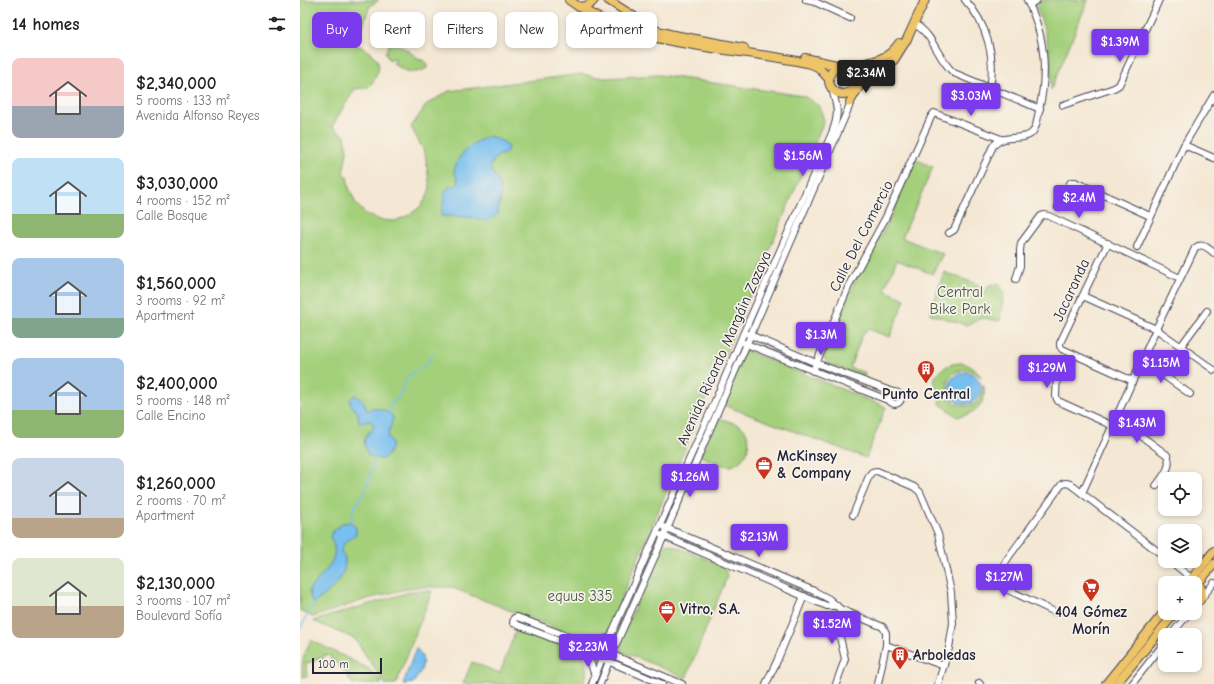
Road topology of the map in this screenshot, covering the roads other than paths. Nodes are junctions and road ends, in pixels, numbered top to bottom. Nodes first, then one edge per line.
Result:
1 (569, 0) edge
2 (594, 0) edge
3 (608, 0) edge
4 (806, 0) edge
5 (919, 0) edge
6 (925, 0) edge
7 (965, 0) edge
8 (1037, 0) edge
9 (1159, 0) edge
10 (1028, 3) edge
11 (579, 6) junction
12 (850, 18) dead end
13 (914, 24) junction
14 (845, 67) junction
15 (863, 77) junction
16 (830, 83) junction
17 (854, 87) junction
18 (990, 88) junction
19 (1214, 95) edge
20 (850, 102) junction
21 (1063, 105) dead end
22 (1040, 109) junction
23 (1001, 139) junction
24 (1184, 145) junction
25 (1214, 158) edge
26 (1058, 207) dead end
27 (1150, 216) junction
28 (949, 233) dead end
29 (1108, 243) junction
30 (1137, 248) dead end
31 (1214, 253) edge
32 (1180, 278) junction
33 (1016, 279) dead end
34 (1083, 296) junction
35 (1207, 311) dead end
36 (1156, 329) junction
37 (744, 332) junction
38 (751, 335) junction
39 (743, 343) junction
40 (1181, 346) junction
41 (1142, 360) junction
42 (816, 363) junction
43 (1214, 370) edge
44 (813, 371) junction
45 (1057, 372) dead end
46 (1133, 382) junction
47 (893, 392) junction
48 (1190, 394) dead end
49 (890, 401) junction
50 (1117, 418) junction
51 (1113, 426) junction
52 (1156, 486) dead end
53 (1082, 493) junction
54 (853, 515) dead end
55 (661, 525) junction
56 (668, 528) junction
57 (657, 533) junction
58 (664, 536) junction
59 (1214, 551) edge
60 (1158, 552) edge
61 (1214, 564) edge
62 (1177, 568) edge
63 (1186, 576) edge
64 (1198, 576) edge
65 (1201, 576) edge
66 (1214, 583) edge
67 (804, 596) junction
68 (1202, 598) edge
69 (838, 607) junction
70 (1055, 612) dead end
71 (1158, 620) edge
72 (1169, 620) edge
73 (1183, 620) edge
74 (547, 628) junction
75 (1177, 628) edge
76 (545, 635) junction
77 (611, 637) junction
78 (887, 642) junction
79 (589, 645) junction
80 (1158, 651) edge
81 (587, 652) junction
82 (604, 652) junction
83 (611, 654) junction
84 (602, 658) junction
85 (608, 661) junction
86 (944, 666) junction
87 (657, 674) junction
88 (595, 676) junction
89 (654, 683) edge
90 (592, 684) edge
91 (600, 684) edge
92 (662, 684) edge
93 (682, 684) edge
94 (766, 684) edge
95 (836, 684) edge
96 (878, 684) edge
97 (938, 684) edge
98 (1106, 684) edge
99 (1116, 684) edge
100 (1132, 684) edge

1 - 11 main road
2 - 11 main road
3 - 14 main road
4 - 12 street
5 - 14 main road
6 - 13 main road
7 - 18 street
8 - 10 street
9 - 21 street
10 - 22 street
11 - 16 main road
13 - 15 main road
13 - 18 street
14 - 16 main road
14 - 17 main road
15 - 17 main road
15 - 20 main road
16 - 17 main road
16 - 37 street, Avenida Ricardo Margáin Zozaya
17 - 20 street, Avenida Ricardo Margáin Zozaya
18 - 22 street
19 - 24 street
20 - 38 street, Avenida Ricardo Margáin Zozaya
22 - 23 street
23 - 28 street
23 - 42 street, Calle Del Comercio
24 - 25 street
24 - 27 street
26 - 27 street
27 - 30 street
29 - 32 street
29 - 33 street
29 - 34 street, Jacaranda
31 - 32 street
32 - 36 street
34 - 36 street
34 - 46 street, Jacaranda
35 - 40 street
36 - 40 street
36 - 41 street
37 - 38 street
37 - 39 street, Avenida Ricardo Margáin Zozaya
38 - 39 street, Avenida Ricardo Margáin Zozaya
38 - 42 street
39 - 44 street
39 - 55 street, Avenida Ricardo Margáin Zozaya
39 - 56 street, Avenida Ricardo Margáin Zozaya
40 - 43 street
41 - 46 street
41 - 48 street
42 - 44 street, Calle Del Comercio
42 - 47 street
44 - 49 street
45 - 51 street
46 - 50 street
47 - 49 street
47 - 49 street
50 - 51 street
50 - 52 street
51 - 53 street
53 - 60 street
53 - 70 street
54 - 86 street
55 - 56 street
55 - 57 street, Avenida Ricardo Margáin Zozaya
56 - 58 street, Avenida Ricardo Margáin Zozaya
56 - 69 street
57 - 58 street
57 - 77 street, Avenida Ricardo Margáin Zozaya
58 - 67 street
58 - 83 street, Avenida Ricardo Margáin Zozaya
59 - 64 main road
61 - 65 main road
62 - 63 street
66 - 68 street
67 - 69 street
67 - 94 street
69 - 78 street
69 - 95 street
71 - 98 main road
72 - 99 main road
73 - 75 street
74 - 76 street
74 - 76 street
74 - 79 street
76 - 81 street
77 - 79 street
77 - 82 street, Avenida Ricardo Margáin Zozaya
78 - 86 street
78 - 96 street
79 - 82 street
80 - 100 street
81 - 84 street
81 - 88 street
82 - 83 street
82 - 84 street, Avenida Ricardo Margáin Zozaya
83 - 85 street, Avenida Ricardo Margáin Zozaya
83 - 87 street
84 - 85 street
84 - 88 street, Avenida Ricardo Margáin Zozaya
85 - 89 street
85 - 91 street, Avenida Ricardo Margáin Zozaya
86 - 97 street
87 - 89 street
87 - 93 street
88 - 90 street, Avenida Ricardo Margáin Zozaya
89 - 92 street

